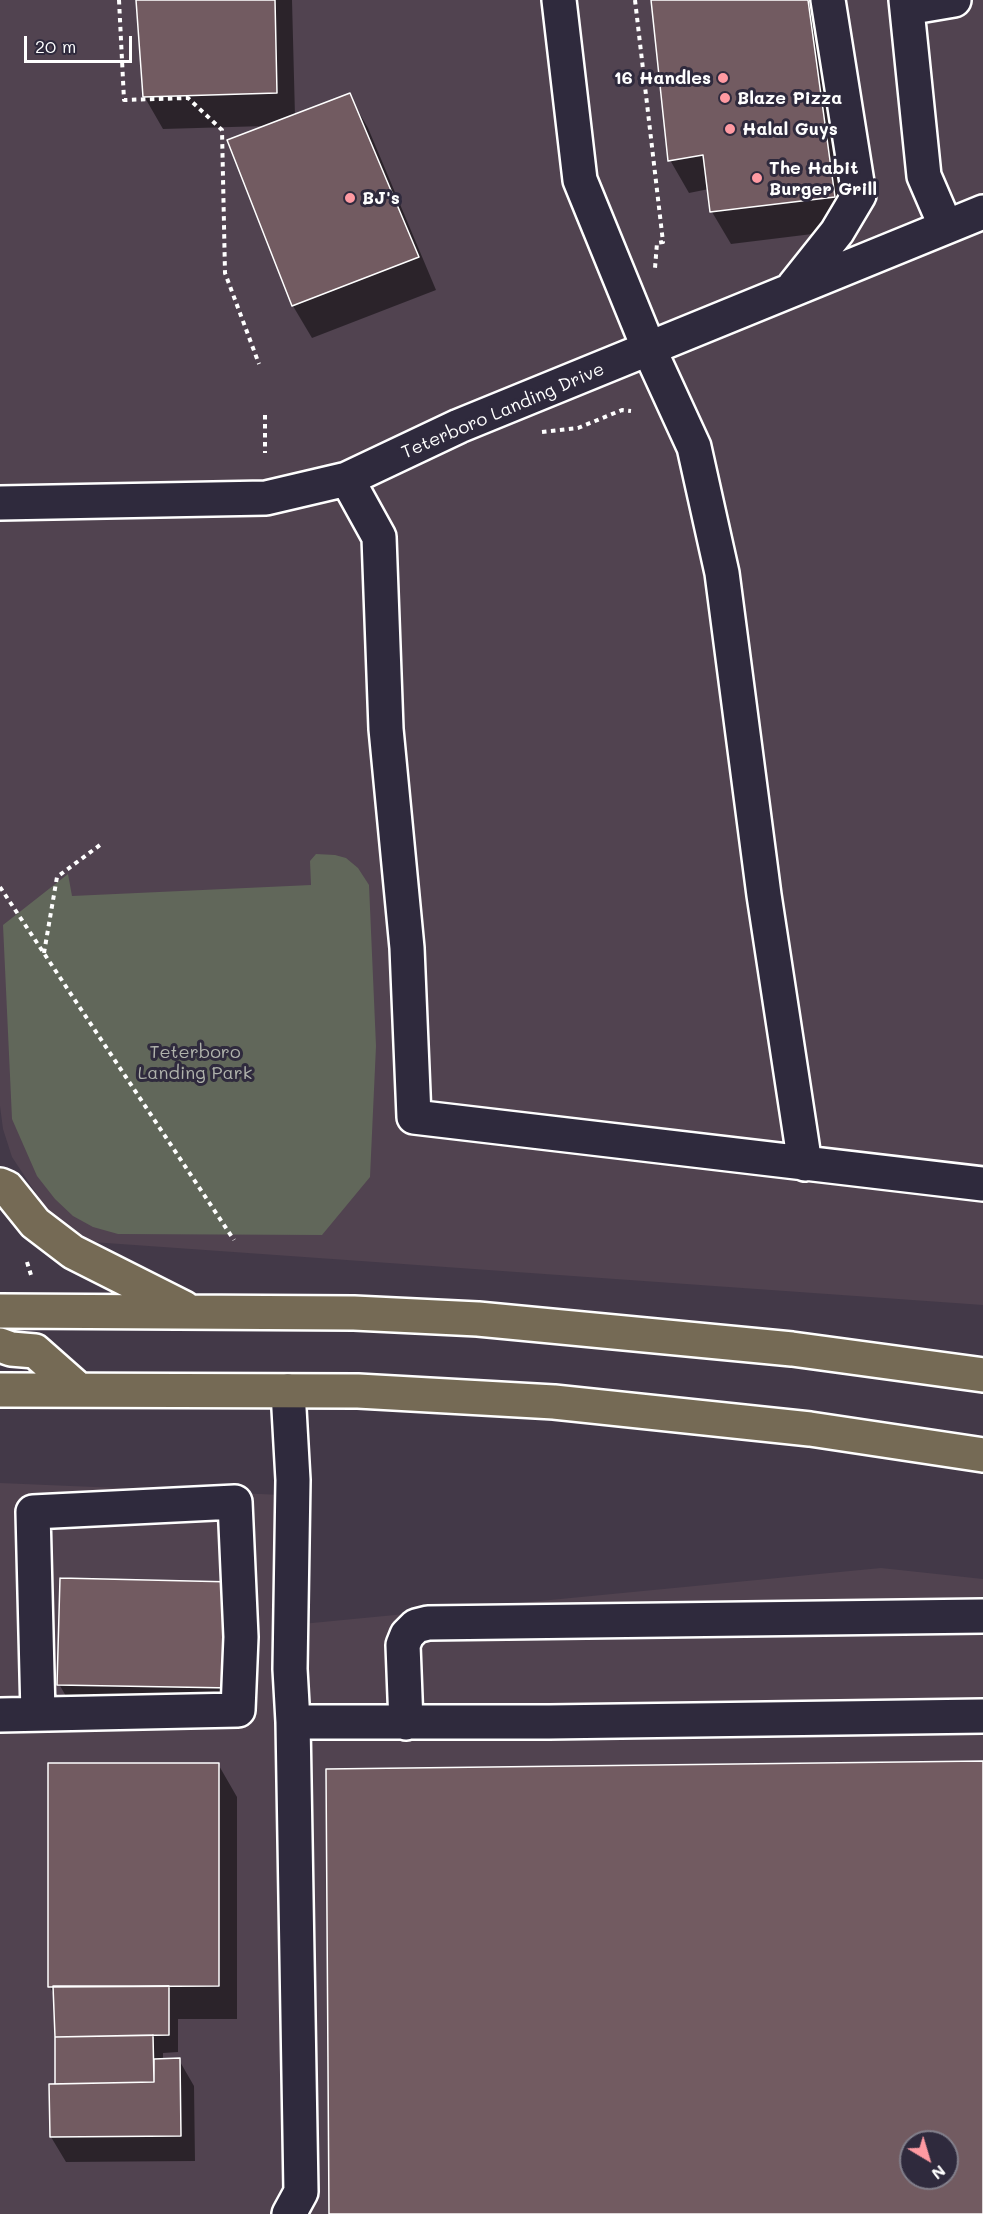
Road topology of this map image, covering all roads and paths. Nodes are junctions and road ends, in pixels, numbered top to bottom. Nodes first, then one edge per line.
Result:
1 (118, 0) edge
2 (560, 0) edge
3 (635, 0) edge
4 (828, 0) edge
5 (954, 0) edge
6 (907, 4) edge
7 (983, 212) edge
8 (946, 227) junction
9 (655, 279) dead end
10 (793, 287) junction
11 (649, 349) junction
12 (259, 364) dead end
13 (265, 415) dead end
14 (265, 453) dead end
15 (347, 479) junction
16 (0, 503) edge
17 (100, 845) dead end
18 (0, 887) edge
19 (44, 953) junction
20 (805, 1164) junction
21 (983, 1184) edge
22 (0, 1185) edge
23 (234, 1240) dead end
24 (0, 1311) edge
25 (190, 1311) junction
26 (0, 1345) edge
27 (981, 1374) edge
28 (78, 1389) junction
29 (0, 1390) edge
30 (288, 1391) junction
31 (983, 1455) edge
32 (983, 1616) edge
33 (38, 1714) junction
34 (0, 1715) edge
35 (983, 1716) edge
36 (293, 1722) junction
37 (406, 1723) junction
38 (289, 2214) edge

1 - 12 path
2 - 11 street
3 - 9 path
4 - 10 street
5 - 6 street
6 - 8 street
7 - 8 street, Teterboro Landing Drive
8 - 10 street, Teterboro Landing Drive
10 - 11 street, Teterboro Landing Drive
11 - 15 street, Teterboro Landing Drive
11 - 20 street
13 - 14 path
15 - 16 street, Teterboro Landing Drive
15 - 20 street
17 - 19 path
18 - 19 path
19 - 23 path
20 - 21 street
22 - 25 highway
24 - 25 highway
25 - 27 highway
26 - 28 highway
28 - 29 highway
28 - 30 highway
30 - 31 highway
30 - 36 street
32 - 37 street
33 - 33 street
33 - 34 street
35 - 37 street
36 - 37 street
36 - 38 street

